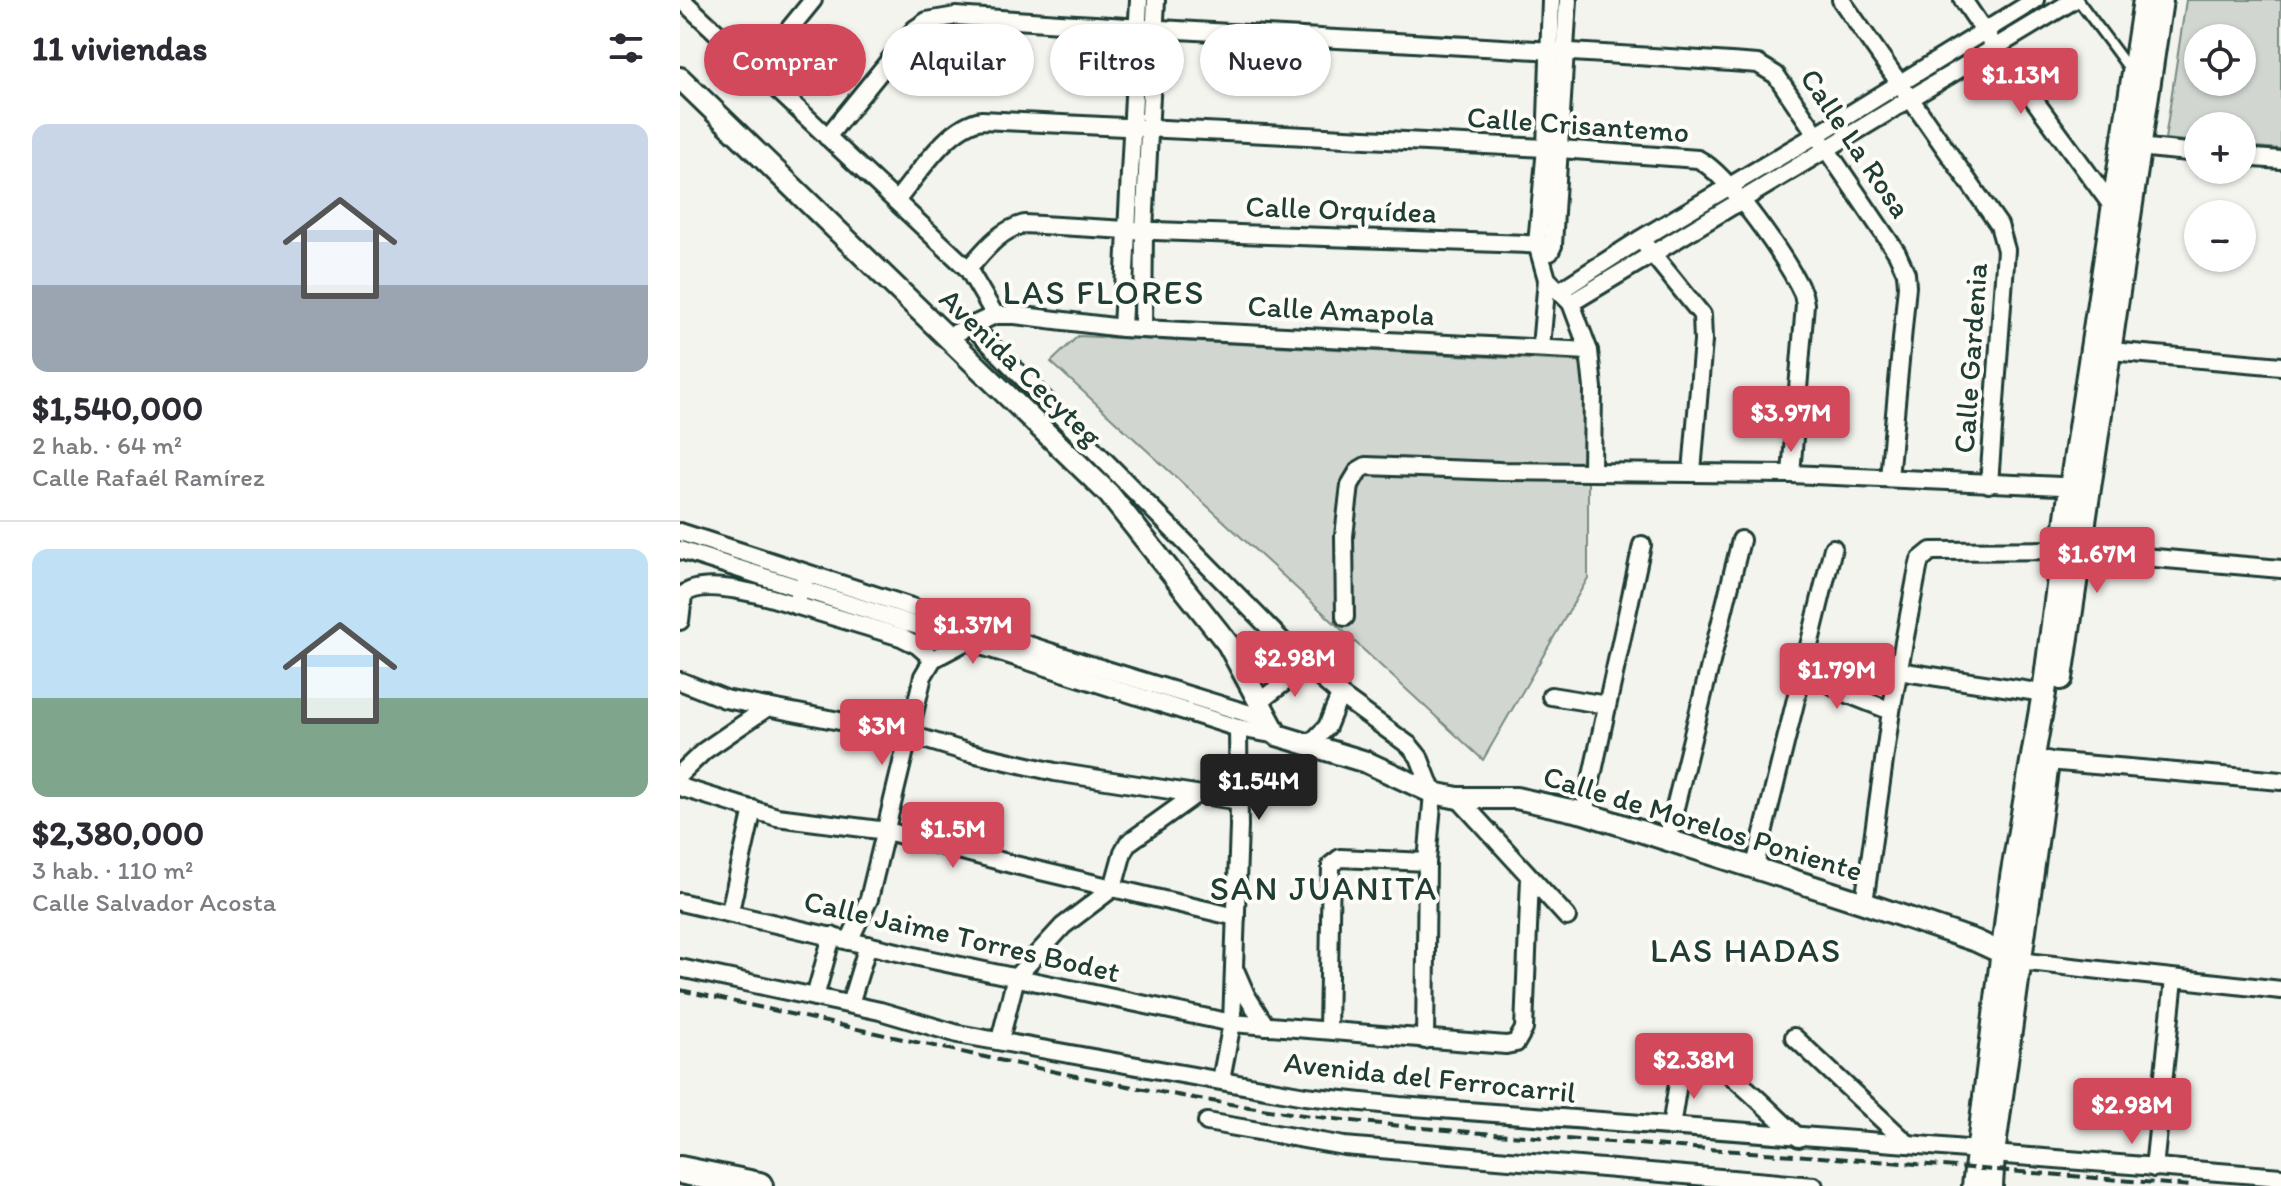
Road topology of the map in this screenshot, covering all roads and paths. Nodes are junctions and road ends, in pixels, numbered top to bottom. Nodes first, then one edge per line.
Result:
1 (683, 0) edge
2 (813, 0) edge
3 (1139, 0) edge
4 (1156, 0) edge
5 (1551, 0) edge
6 (1568, 0) edge
7 (1841, 0) edge
8 (1963, 0) edge
9 (2035, 0) edge
10 (2076, 0) edge
11 (2145, 0) edge
12 (2161, 0) edge
13 (708, 24) edge
14 (793, 24) edge
15 (1073, 24) edge
16 (1145, 24) edge
17 (1148, 24) edge
18 (1184, 31) edge
19 (1985, 31) junction
20 (1995, 47) junction
21 (1558, 49) junction
22 (2134, 75) junction
23 (680, 78) edge
24 (1901, 83) junction
25 (784, 96) edge
26 (1143, 96) edge
27 (1911, 99) junction
28 (1142, 129) junction
29 (827, 137) junction
30 (1821, 142) junction
31 (2131, 146) junction
32 (1553, 148) junction
33 (2184, 152) edge
34 (2256, 158) edge
35 (2281, 160) edge
36 (1736, 193) junction
37 (896, 201) junction
38 (2113, 207) junction
39 (1136, 230) junction
40 (1639, 240) junction
41 (1545, 245) junction
42 (1652, 253) junction
43 (968, 269) junction
44 (1546, 272) junction
45 (1566, 297) junction
46 (995, 315) junction
47 (971, 325) junction
48 (1122, 328) junction
49 (1143, 329) junction
50 (947, 337) junction
51 (1541, 347) junction
52 (2102, 350) junction
53 (1589, 351) junction
54 (2281, 366) edge
55 (1592, 471) junction
56 (1692, 472) junction
57 (1791, 474) junction
58 (1889, 478) junction
59 (1989, 484) junction
60 (2080, 487) junction
61 (680, 532) edge
62 (701, 539) junction
63 (1741, 540) dead end
64 (1642, 545) dead end
65 (1833, 548) dead end
66 (2072, 551) junction
67 (688, 553) edge
68 (2281, 569) edge
69 (807, 573) junction
70 (798, 597) junction
71 (1345, 617) dead end
72 (680, 621) edge
73 (881, 623) junction
74 (965, 642) junction
75 (933, 659) junction
76 (1309, 668) junction
77 (1804, 669) junction
78 (1081, 670) junction
79 (1898, 671) junction
80 (680, 681) edge
81 (2044, 693) junction
82 (1340, 695) junction
83 (1551, 696) dead end
84 (1607, 705) junction
85 (768, 707) junction
86 (1891, 711) junction
87 (1268, 718) junction
88 (1238, 728) junction
89 (907, 734) junction
90 (1309, 745) junction
91 (2040, 760) junction
92 (680, 774) edge
93 (2281, 781) edge
94 (680, 787) edge
95 (1433, 793) junction
96 (1195, 795) junction
97 (1458, 798) junction
98 (1240, 801) junction
99 (753, 809) junction
100 (1584, 813) junction
101 (887, 831) junction
102 (1667, 840) junction
103 (1427, 862) junction
104 (1755, 866) junction
105 (1530, 878) junction
106 (1113, 888) junction
107 (680, 902) edge
108 (1864, 903) junction
109 (730, 911) junction
110 (1236, 917) junction
111 (1567, 917) dead end
112 (832, 936) junction
113 (849, 941) junction
114 (868, 945) junction
115 (2011, 958) junction
116 (1234, 967) junction
117 (680, 968) edge
118 (1016, 977) junction
119 (2174, 979) junction
120 (2281, 990) edge
121 (815, 997) junction
122 (850, 1004) junction
123 (1232, 1023) junction
124 (1266, 1026) junction
125 (1328, 1030) junction
126 (1794, 1037) dead end
127 (1000, 1040) junction
128 (1425, 1040) junction
129 (1221, 1080) junction
130 (1207, 1122) dead end
131 (1671, 1127) junction
132 (1799, 1138) junction
133 (1908, 1144) junction
134 (1985, 1152) junction
135 (2154, 1168) junction
136 (680, 1170) edge
137 (2281, 1177) edge
138 (759, 1186) edge
139 (1814, 1186) edge
140 (1974, 1186) edge
141 (1991, 1186) edge

1 - 13 street
2 - 14 street
3 - 16 street
4 - 17 street
5 - 21 street
6 - 21 street
7 - 24 street, Calle Gardenia
8 - 19 street
9 - 19 street
10 - 20 street
10 - 22 lane
11 - 22 main road
12 - 31 main road
15 - 29 street, Calle La Rosa
18 - 21 street, Calle La Rosa
19 - 20 street
19 - 24 street
20 - 27 street
20 - 38 street
21 - 30 street, Calle La Rosa
21 - 32 street
22 - 31 main road
23 - 50 street, Avenida Cecyteg
24 - 27 street, Calle Gardenia
24 - 30 street
25 - 29 street
26 - 28 street
27 - 30 street
27 - 59 street, Calle Gardenia
28 - 32 street, Calle Crisantemo
28 - 37 street, Calle Crisantemo
28 - 39 street
29 - 37 street
30 - 36 street
30 - 58 street, Calle La Rosa
31 - 33 street
31 - 38 main road
31 - 52 main road
32 - 36 street, Calle Crisantemo
32 - 41 street
34 - 35 street
36 - 40 street
36 - 42 street
36 - 57 street, Calle Crisantemo
37 - 43 street
38 - 52 main road
39 - 41 street, Calle Orquídea
39 - 43 street, Calle Orquídea
39 - 48 street
39 - 49 street
40 - 42 street
40 - 45 street
41 - 44 street
42 - 45 street
42 - 56 street
43 - 46 street
44 - 45 street
44 - 51 street
45 - 53 street
46 - 47 street, Calle Amapola
46 - 48 street, Calle Amapola
47 - 50 street, Calle Amapola
47 - 76 street
48 - 49 street, Calle Amapola
49 - 51 street, Calle Amapola
50 - 87 street, Avenida Cecyteg
51 - 53 street, Calle Amapola
52 - 54 street
52 - 60 main road
53 - 55 street
55 - 56 street
55 - 71 street
56 - 57 street
57 - 58 street
58 - 59 street
59 - 60 street
60 - 66 main road
61 - 62 street, Calle de Morelos Poniente
62 - 67 street
62 - 69 street, Calle de Morelos Poniente
63 - 102 street
64 - 84 street
65 - 77 street
66 - 68 street
66 - 79 street
66 - 81 main road
66 - 91 main road
67 - 70 street, Calle de Morelos Poniente
69 - 70 street
69 - 78 street, Calle de Morelos Poniente
70 - 72 street
70 - 73 street, Calle de Morelos Poniente
73 - 74 street, Calle de Morelos Poniente
73 - 75 street
74 - 75 street
74 - 78 street, Calle de Morelos Poniente
75 - 89 street
76 - 82 street
76 - 87 street
77 - 86 street
77 - 104 street
78 - 87 street, Calle de Morelos Poniente
78 - 88 street, Calle de Morelos Poniente
79 - 81 street
79 - 86 street
80 - 85 street
81 - 91 main road
82 - 90 street
82 - 95 street
83 - 84 street
84 - 100 street
85 - 89 street
85 - 92 street
86 - 108 street
87 - 88 street, Calle de Morelos Poniente
87 - 90 street, Calle de Morelos Poniente
88 - 98 street
89 - 96 street
89 - 101 street
90 - 95 street, Calle de Morelos Poniente
91 - 93 street
91 - 115 main road
94 - 99 street
95 - 97 street, Calle de Morelos Poniente
95 - 103 street
96 - 98 street
96 - 106 street
97 - 100 street, Calle de Morelos Poniente
97 - 105 street
98 - 110 street
99 - 101 street
99 - 109 street
100 - 102 street, Calle de Morelos Poniente
101 - 106 street
101 - 113 street
102 - 104 street, Calle de Morelos Poniente
103 - 125 street
103 - 128 street
104 - 108 street, Calle de Morelos Poniente
105 - 111 street
105 - 128 street, Calle Jaime Torres Bodet
106 - 110 street
106 - 118 street
107 - 109 street, Calle Jaime Torres Bodet
108 - 115 street, Calle de Morelos Poniente
109 - 112 street, Calle Jaime Torres Bodet
110 - 116 street
112 - 113 street, Calle Jaime Torres Bodet
112 - 121 street
113 - 114 street, Calle Jaime Torres Bodet
114 - 118 street, Calle Jaime Torres Bodet
114 - 122 street
115 - 119 street
115 - 134 main road
116 - 123 street
116 - 124 street
117 - 121 street, Avenida del Ferrocarril
118 - 123 street, Calle Jaime Torres Bodet
118 - 127 street
119 - 120 street
119 - 135 street
121 - 122 street, Avenida del Ferrocarril
122 - 127 street, Avenida del Ferrocarril
123 - 124 street, Calle Jaime Torres Bodet
123 - 129 street
124 - 125 street, Calle Jaime Torres Bodet
125 - 128 street, Calle Jaime Torres Bodet
126 - 133 street
127 - 129 street, Avenida del Ferrocarril
129 - 131 street, Avenida del Ferrocarril
130 - 139 street
131 - 132 street, Avenida del Ferrocarril
131 - 132 street
132 - 133 street, Avenida del Ferrocarril
133 - 134 street, Avenida del Ferrocarril
134 - 135 street, Avenida del Ferrocarril
134 - 140 main road
134 - 141 main road
135 - 137 street, Avenida del Ferrocarril
136 - 138 highway

